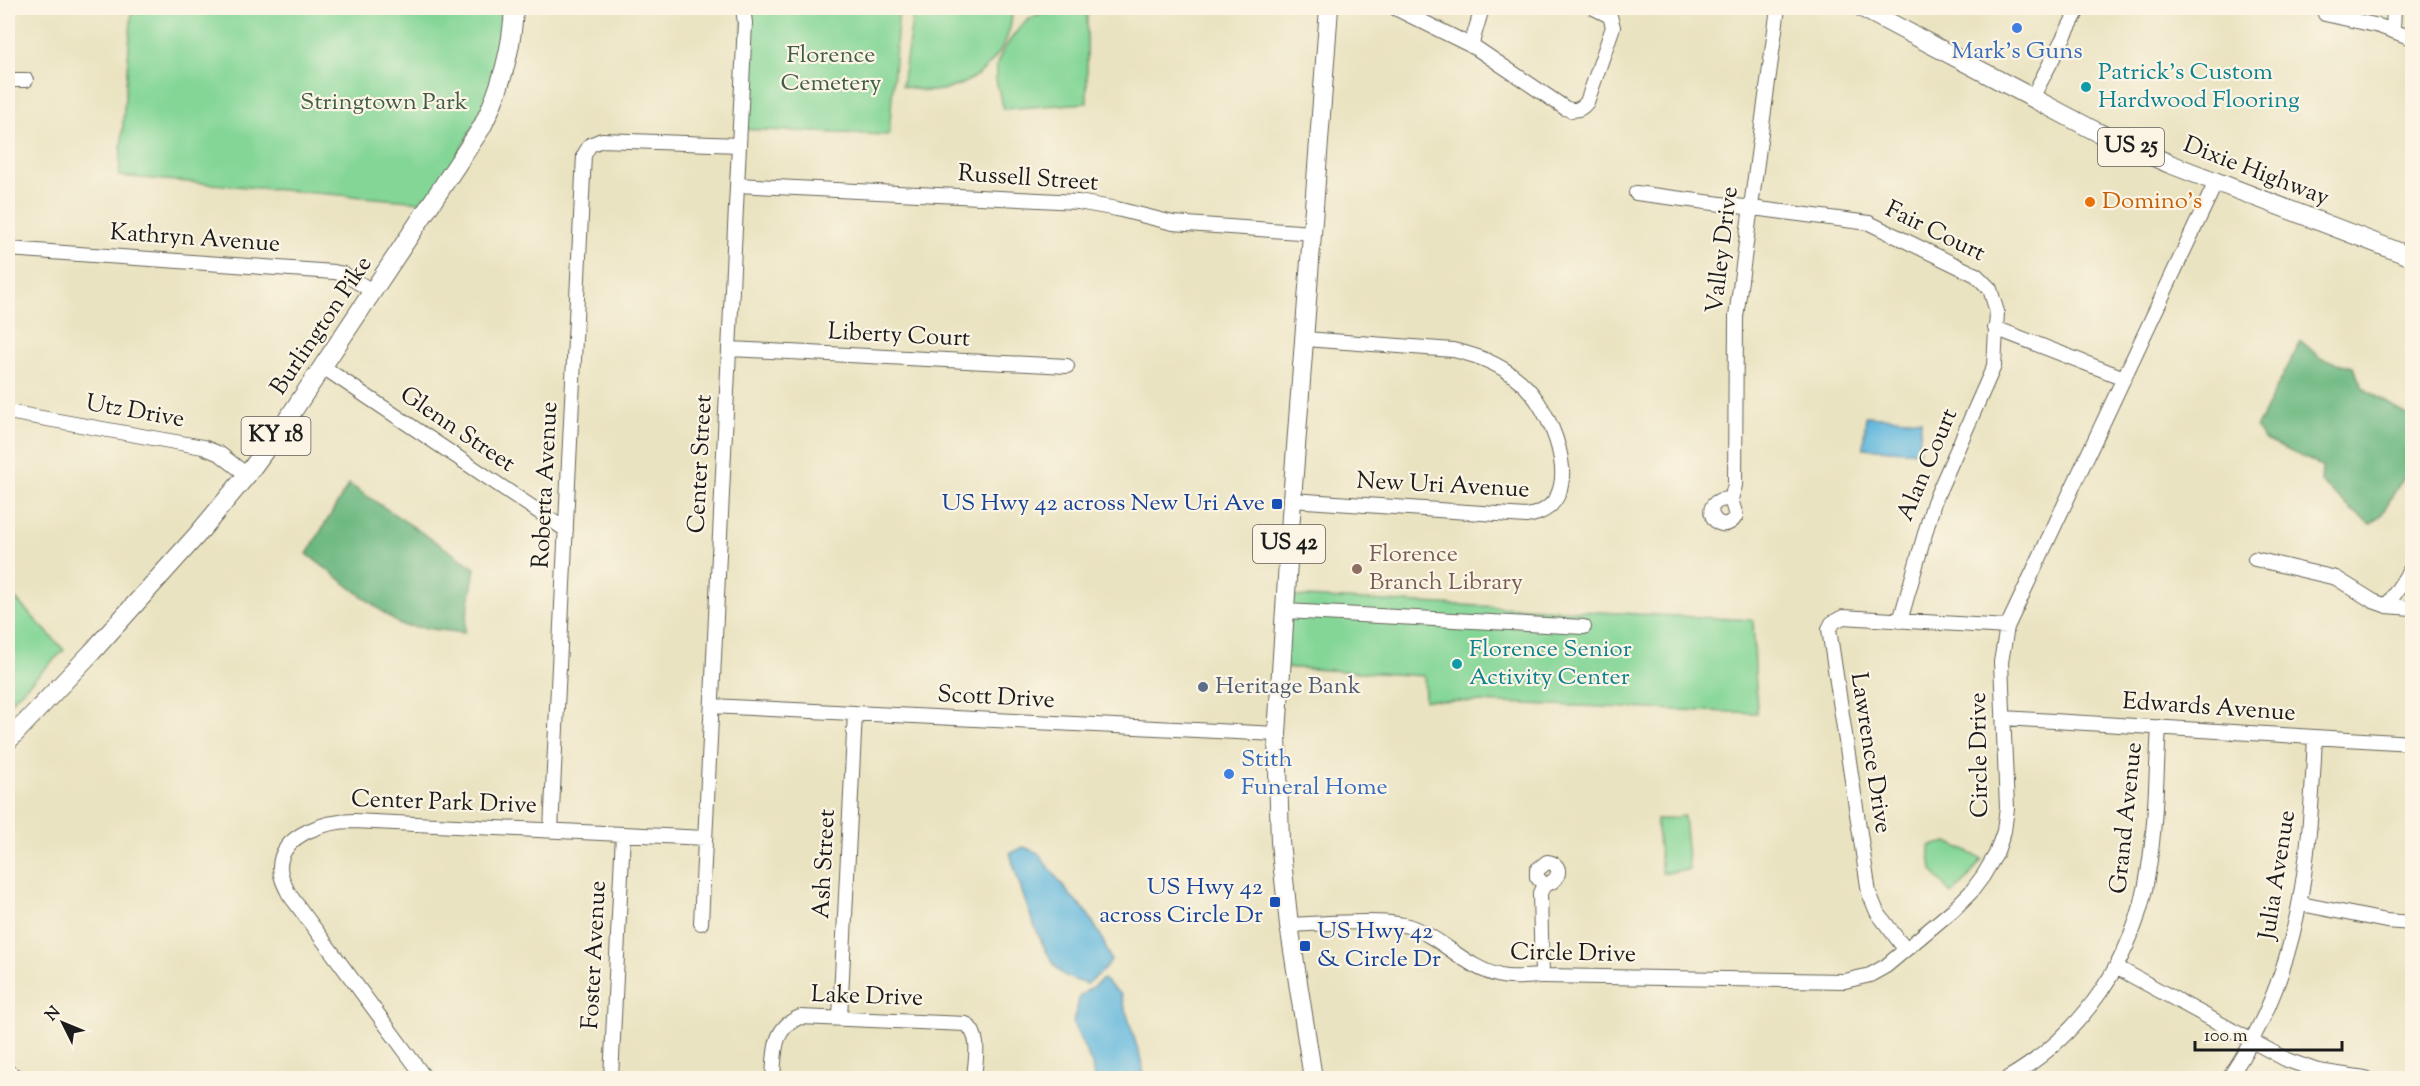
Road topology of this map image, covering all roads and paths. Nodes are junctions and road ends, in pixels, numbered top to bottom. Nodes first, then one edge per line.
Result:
1 (514, 8) edge
2 (743, 8) edge
3 (1329, 8) edge
4 (1395, 8) edge
5 (1482, 8) edge
6 (1594, 8) edge
7 (1778, 8) edge
8 (1862, 8) edge
9 (2079, 8) edge
10 (2394, 8) edge
11 (2325, 14) dead end
12 (2393, 30) junction
13 (2412, 38) edge
14 (1471, 46) junction
15 (8, 80) edge
16 (26, 80) dead end
17 (2032, 98) junction
18 (739, 146) junction
19 (2216, 182) junction
20 (737, 185) junction
21 (1636, 193) dead end
22 (1751, 208) junction
23 (1313, 233) junction
24 (8, 249) edge
25 (2412, 257) edge
26 (374, 292) junction
27 (1995, 328) junction
28 (1305, 339) junction
29 (729, 349) junction
30 (1067, 366) dead end
31 (323, 367) junction
32 (2124, 378) junction
33 (8, 412) edge
34 (247, 475) junction
35 (1731, 499) dead end
36 (1292, 500) junction
37 (566, 530) junction
38 (2255, 560) dead end
39 (2412, 567) edge
40 (2387, 606) junction
41 (2412, 608) edge
42 (1285, 611) junction
43 (1900, 621) junction
44 (1584, 627) dead end
45 (2007, 627) junction
46 (712, 706) junction
47 (855, 713) junction
48 (2003, 718) junction
49 (2159, 727) junction
50 (1277, 734) junction
51 (2315, 737) junction
52 (8, 741) edge
53 (2412, 743) edge
54 (551, 830) junction
55 (623, 834) junction
56 (705, 838) junction
57 (1544, 885) dead end
58 (2301, 904) junction
59 (701, 923) dead end
60 (2412, 923) edge
61 (1289, 925) junction
62 (1905, 949) junction
63 (2116, 967) junction
64 (1542, 976) junction
65 (840, 1017) junction
66 (2252, 1041) junction
67 (8, 1072) edge
68 (20, 1078) edge
69 (425, 1078) edge
70 (611, 1078) edge
71 (773, 1078) edge
72 (974, 1078) edge
73 (1313, 1078) edge
74 (2008, 1078) edge
75 (2229, 1078) edge
76 (2365, 1078) edge

1 - 26 main road, Burlington Pike / KY 18
2 - 18 street, Center Street
3 - 23 main road, US 42
4 - 14 street
5 - 14 street
6 - 14 street
7 - 22 street, Valley Drive
8 - 17 main road, Dixie Highway / US 25
9 - 17 street
10 - 12 street
11 - 12 street
12 - 13 street
15 - 16 street
17 - 19 main road, Dixie Highway / US 25
18 - 20 street, Center Street
18 - 37 street, Roberta Avenue
19 - 25 main road, Dixie Highway / US 25
19 - 32 street, Circle Drive
20 - 23 street, Russell Street
20 - 29 street, Center Street
21 - 22 street, Fair Court
22 - 27 street, Fair Court
22 - 35 street, Valley Drive
23 - 28 main road, US 42
24 - 26 street, Kathryn Avenue
26 - 31 main road, Burlington Pike / KY 18
27 - 32 street
27 - 43 street, Alan Court
28 - 36 main road, US 42
28 - 36 street, New Uri Avenue
29 - 30 street, Liberty Court
29 - 46 street, Center Street
31 - 34 main road, Burlington Pike / KY 18
31 - 37 street, Glenn Street
32 - 45 street, Circle Drive
33 - 34 street, Utz Drive
34 - 52 main road, Burlington Pike / KY 18
36 - 42 main road, US 42
37 - 54 street, Roberta Avenue
38 - 40 street
39 - 40 street
40 - 41 street
42 - 44 street
42 - 50 main road, US 42
43 - 45 street
43 - 62 street, Lawrence Drive
45 - 48 street, Circle Drive
46 - 47 street, Scott Drive
46 - 56 street, Center Street
47 - 50 street, Scott Drive
47 - 65 street, Ash Street
48 - 49 street, Edwards Avenue
48 - 62 street, Circle Drive
49 - 51 street, Edwards Avenue
49 - 63 street, Grand Avenue
50 - 61 main road, US 42
51 - 53 street, Edwards Avenue
51 - 58 street, Julia Avenue
54 - 55 street, Center Park Drive
54 - 69 street, Center Park Drive
55 - 56 street, Center Park Drive
55 - 70 street, Foster Avenue
56 - 59 street, Center Street
57 - 64 street
58 - 60 street
58 - 66 street, Julia Avenue
61 - 64 street, Circle Drive
61 - 73 main road, US 42
62 - 64 street, Circle Drive
63 - 66 street
63 - 74 street, Grand Avenue
65 - 71 street, Lake Drive
65 - 72 street, Lake Drive
66 - 75 street, Julia Avenue
66 - 76 street
67 - 68 street

